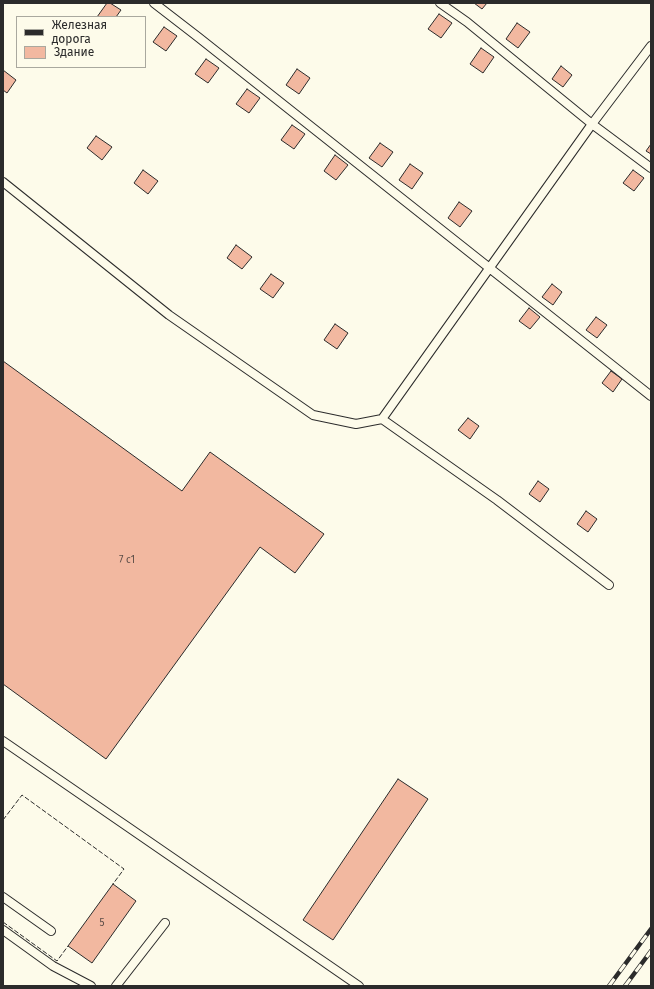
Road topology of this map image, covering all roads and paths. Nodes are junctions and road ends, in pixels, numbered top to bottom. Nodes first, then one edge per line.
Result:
1 (154, 3) edge
2 (440, 3) edge
3 (651, 46) edge
4 (592, 124) junction
5 (651, 168) edge
6 (3, 182) edge
7 (490, 269) junction
8 (651, 396) edge
9 (382, 420) junction
10 (609, 585) dead end
11 (3, 741) edge
12 (3, 897) edge
13 (165, 923) dead end
14 (3, 930) edge
15 (51, 931) dead end
16 (91, 986) edge
17 (116, 986) edge
18 (359, 986) edge

1 - 7 lane
2 - 4 lane
3 - 4 lane
4 - 5 lane
4 - 7 lane
6 - 9 lane
7 - 8 lane
7 - 9 lane
9 - 10 lane
11 - 18 lane
12 - 15 lane
13 - 17 lane
14 - 16 lane

